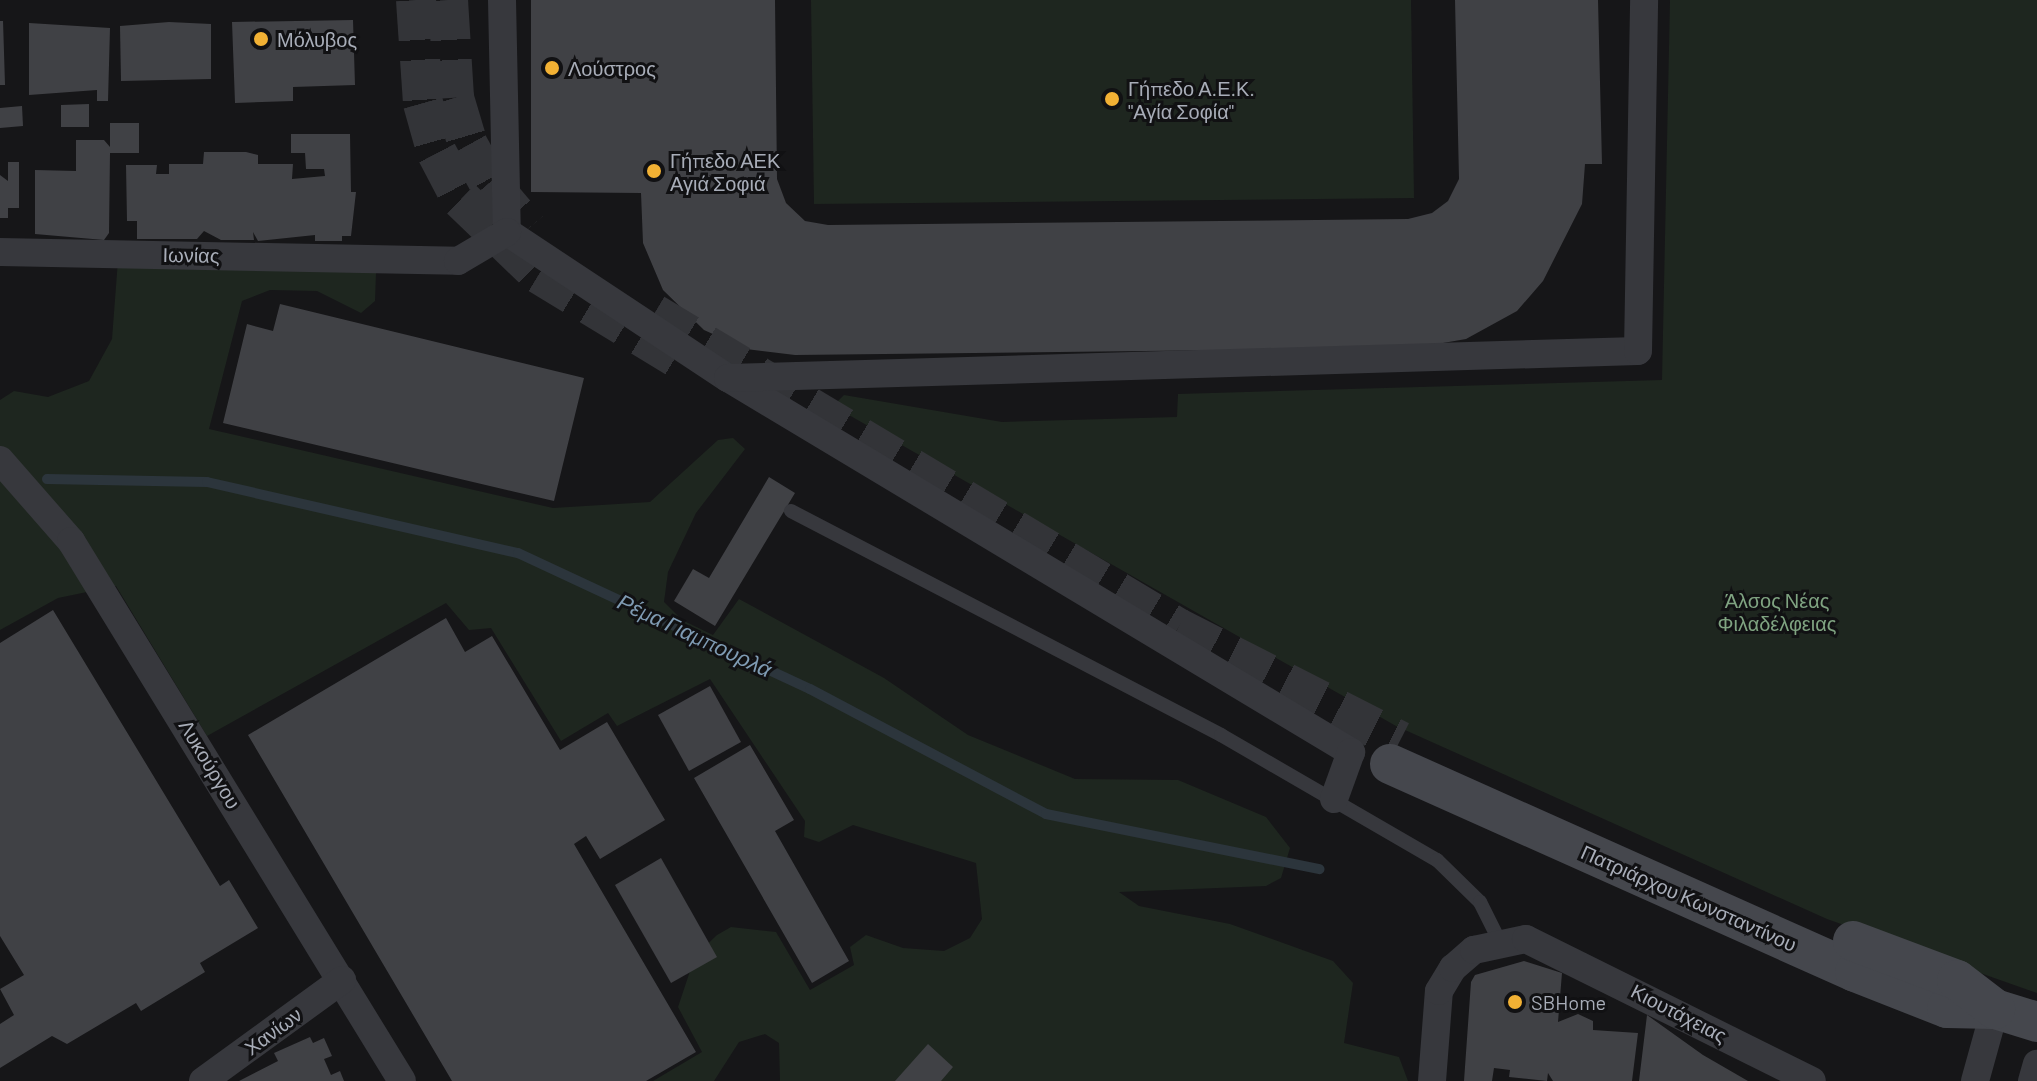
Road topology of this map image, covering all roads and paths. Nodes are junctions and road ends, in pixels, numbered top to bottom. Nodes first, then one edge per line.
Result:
1 (502, 0) edge
2 (1644, 0) edge
3 (507, 232) junction
4 (0, 252) edge
5 (728, 378) junction
6 (5, 465) edge
7 (791, 511) dead end
8 (1395, 752) tunnel mouth
9 (1334, 799) junction
10 (1499, 940) junction
11 (342, 980) junction
12 (1995, 1009) junction
13 (2037, 1022) edge
14 (2037, 1064) edge
15 (203, 1081) edge
16 (402, 1081) edge
17 (1432, 1081) edge
18 (1812, 1081) edge
19 (1975, 1081) edge
20 (2032, 1081) edge

1 - 3 street
2 - 5 street
3 - 4 street, Ιωνίας
3 - 5 street
5 - 9 street
6 - 11 street, Λυκούργου
7 - 9 lane
8 - 12 main road, Πατριάρχου Κωνσταντίνου
9 - 10 lane
10 - 17 street
10 - 18 street, Κιουτάχειας
11 - 15 street, Χανίων
11 - 16 street, Λυκούργου
12 - 13 main road, Πατριάρχου Κωνσταντίνου
12 - 19 street
14 - 20 street

